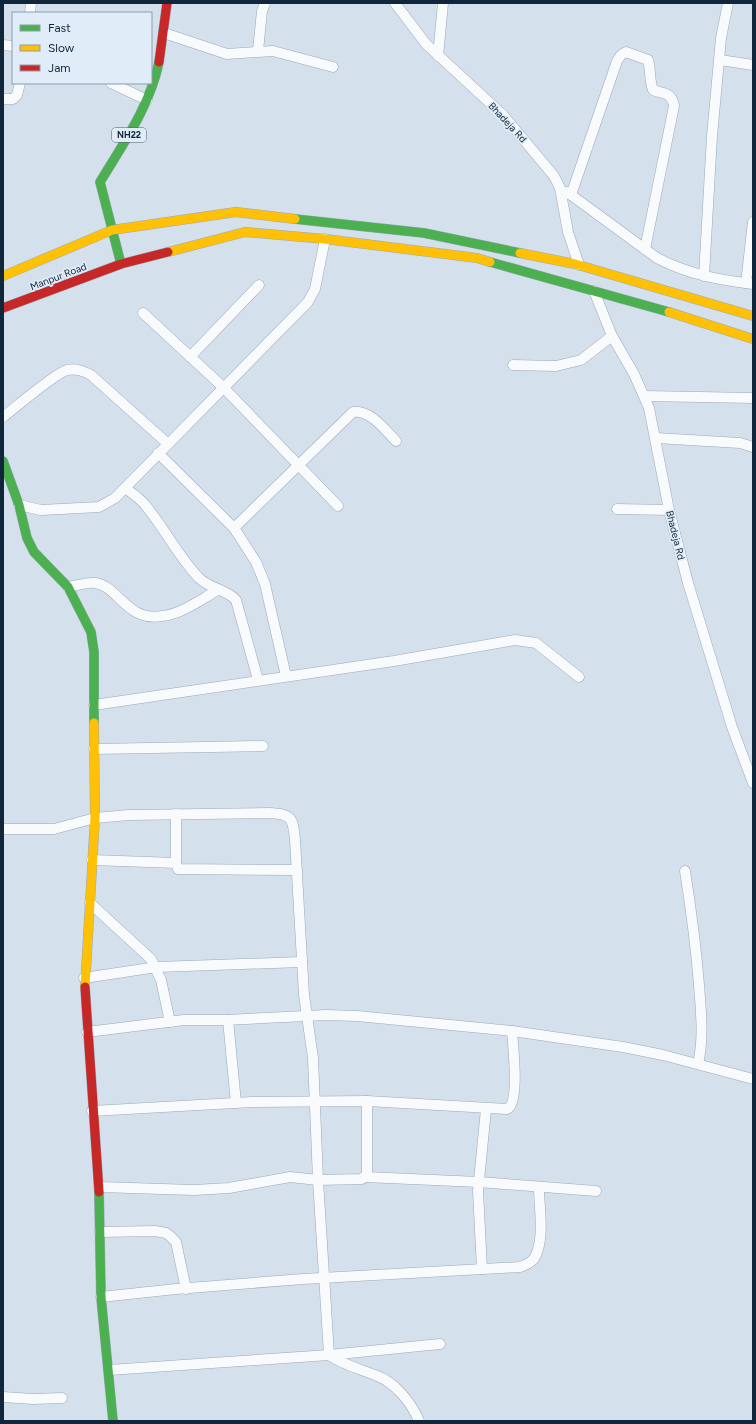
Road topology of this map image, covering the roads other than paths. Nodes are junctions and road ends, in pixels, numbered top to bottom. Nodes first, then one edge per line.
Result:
1 (167, 3) edge
2 (265, 3) edge
3 (395, 3) edge
4 (443, 3) edge
5 (728, 3) edge
6 (164, 33) junction
7 (258, 51) junction
8 (438, 56) junction
9 (720, 60) junction
10 (753, 64) edge
11 (333, 67) dead end
12 (20, 84) edge
13 (113, 84) edge
14 (3, 99) edge
15 (147, 100) junction
16 (560, 188) junction
17 (571, 195) junction
18 (753, 222) edge
19 (112, 230) junction
20 (325, 239) junction
21 (645, 249) junction
22 (121, 264) junction
23 (579, 265) junction
24 (3, 276) edge
25 (704, 276) junction
26 (750, 283) edge
27 (259, 285) dead end
28 (594, 291) junction
29 (3, 308) edge
30 (143, 313) dead end
31 (753, 316) edge
32 (612, 336) junction
33 (753, 339) edge
34 (190, 357) junction
35 (513, 365) dead end
36 (223, 387) junction
37 (644, 396) junction
38 (753, 398) edge
39 (3, 417) edge
40 (656, 438) junction
41 (396, 441) dead end
42 (167, 444) junction
43 (753, 447) edge
44 (158, 453) junction
45 (3, 461) edge
46 (298, 465) junction
47 (125, 488) junction
48 (19, 505) junction
49 (338, 506) dead end
50 (617, 509) dead end
51 (669, 510) junction
52 (234, 528) junction
53 (68, 587) junction
54 (218, 590) junction
55 (286, 676) junction
56 (579, 677) dead end
57 (258, 680) junction
58 (94, 705) junction
59 (263, 746) dead end
60 (94, 749) junction
61 (753, 783) edge
62 (176, 814) junction
63 (95, 818) junction
64 (3, 829) edge
65 (92, 860) junction
66 (176, 863) junction
67 (297, 870) junction
68 (685, 871) dead end
69 (90, 903) junction
70 (302, 962) junction
71 (157, 967) junction
72 (84, 978) junction
73 (307, 1016) junction
74 (228, 1020) junction
75 (170, 1022) junction
76 (512, 1031) junction
77 (87, 1032) junction
78 (698, 1064) junction
79 (753, 1079) edge
80 (367, 1101) junction
81 (314, 1102) junction
82 (236, 1103) junction
83 (486, 1109) junction
84 (92, 1111) junction
85 (365, 1178) junction
86 (318, 1180) junction
87 (479, 1182) junction
88 (99, 1187) junction
89 (539, 1187) junction
90 (596, 1192) dead end
91 (100, 1232) junction
92 (482, 1269) junction
93 (324, 1278) junction
94 (186, 1288) junction
95 (101, 1297) junction
96 (440, 1344) dead end
97 (329, 1354) junction
98 (109, 1370) junction
99 (3, 1397) edge
100 (62, 1398) dead end
101 (113, 1421) edge
102 (419, 1421) edge

1 - 6 main road, NH22
2 - 7 street
3 - 8 street, Bhadeja Rd
4 - 8 street
5 - 9 street
6 - 7 street
6 - 15 main road, NH22
7 - 11 street
8 - 16 street, Bhadeja Rd
9 - 10 street
9 - 25 street
12 - 14 street
13 - 15 street
15 - 19 main road, NH22
16 - 17 street
16 - 23 street, Bhadeja Rd
17 - 21 street
17 - 21 street
18 - 26 street
19 - 22 main road, NH22
19 - 23 main road, Manpur Road
19 - 24 main road, Manpur Road
20 - 22 main road, Manpur Road
20 - 28 main road, Manpur Road
20 - 36 street
21 - 25 street
22 - 29 main road, Manpur Road
23 - 31 main road, Manpur Road
25 - 26 street
27 - 34 street
28 - 32 street, Bhadeja Rd
28 - 33 main road, Manpur Road
30 - 34 street
32 - 35 street
32 - 37 street, Bhadeja Rd
34 - 36 street
36 - 42 street
36 - 46 street
37 - 38 street
37 - 40 street, Bhadeja Rd
39 - 42 street
40 - 43 street
40 - 51 street, Bhadeja Rd
41 - 46 street
42 - 44 street
44 - 47 street
44 - 52 street
45 - 48 main road
46 - 49 street
46 - 52 street
47 - 48 street
47 - 54 street
48 - 53 main road
50 - 51 street
51 - 61 street, Bhadeja Rd
52 - 55 street
53 - 54 street
53 - 58 main road
54 - 57 street
55 - 56 street
55 - 57 street
57 - 58 street
58 - 60 main road
59 - 60 street
60 - 63 main road
62 - 63 street
62 - 66 street
62 - 67 street
63 - 64 street
63 - 65 main road
65 - 66 street
65 - 69 main road
66 - 67 street
67 - 70 street
68 - 78 street
69 - 71 street
69 - 72 main road
70 - 71 street
70 - 73 street
71 - 72 street
71 - 75 street
72 - 77 main road
73 - 74 street
73 - 76 street
73 - 81 street
74 - 75 street
74 - 82 street
75 - 77 street
76 - 78 street
76 - 83 street
77 - 84 main road
78 - 79 street
80 - 81 street
80 - 83 street
80 - 85 street
81 - 82 street
81 - 86 street
82 - 84 street
83 - 87 street
84 - 88 main road
85 - 86 street
85 - 87 street
86 - 88 street
86 - 93 street
87 - 89 street
87 - 92 street
88 - 91 main road
89 - 90 street
89 - 92 street
91 - 94 street
91 - 95 main road
92 - 93 street
93 - 94 street
93 - 97 street
94 - 95 street
95 - 98 main road
96 - 97 street
97 - 98 street
97 - 102 street
98 - 101 main road
99 - 100 street

